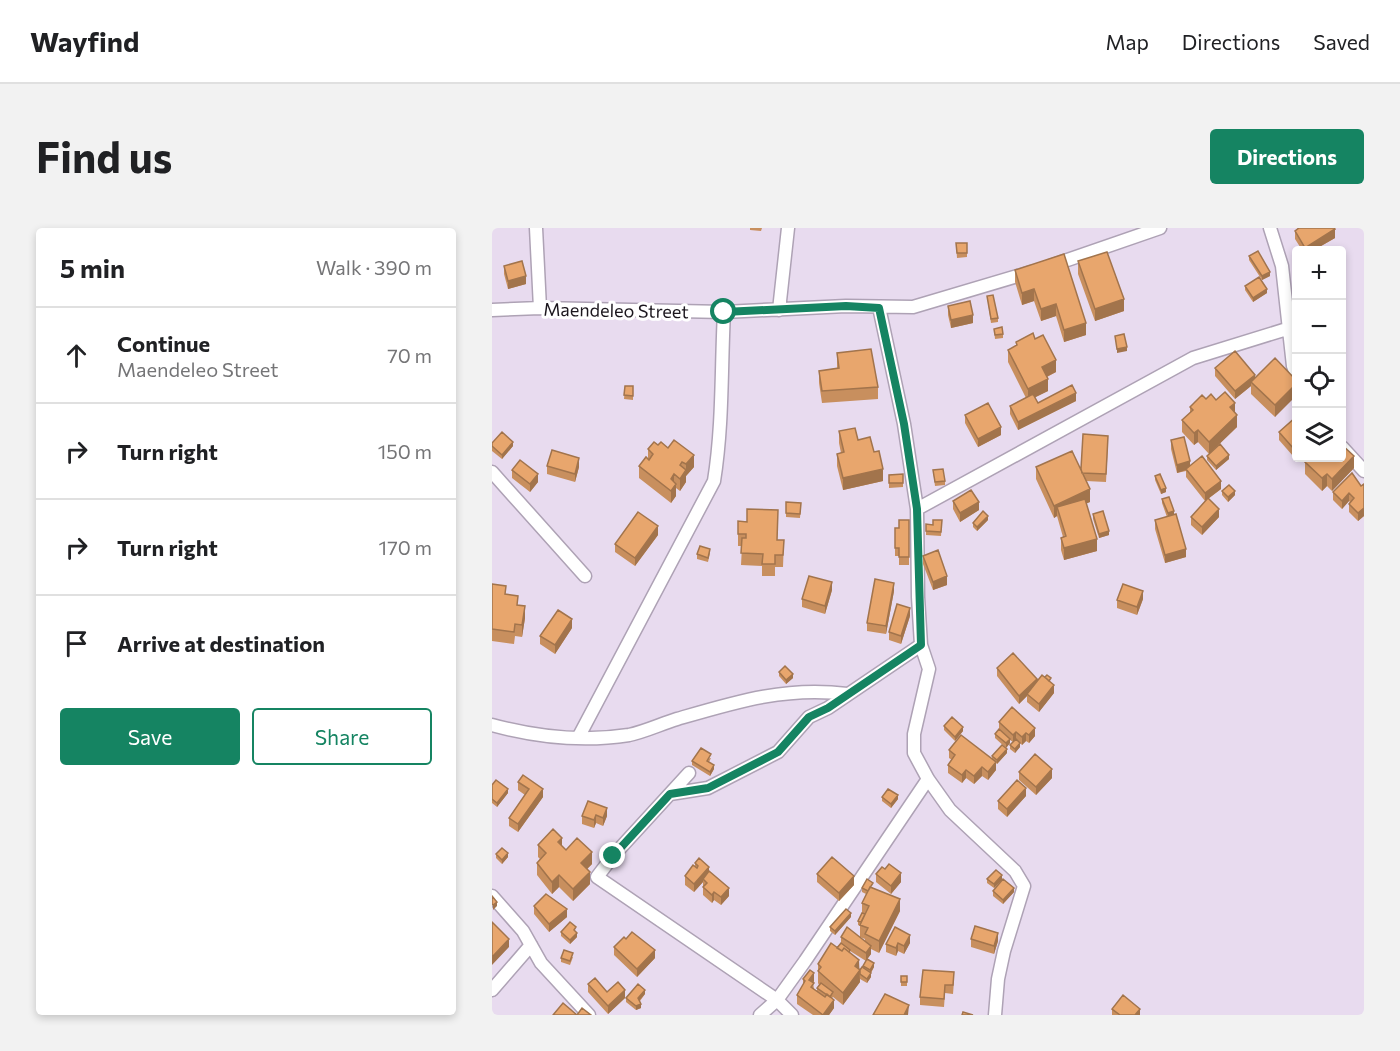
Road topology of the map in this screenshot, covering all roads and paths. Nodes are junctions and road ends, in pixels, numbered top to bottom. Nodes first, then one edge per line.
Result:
1 (536, 228) edge
2 (788, 228) edge
3 (1160, 228) edge
4 (1270, 228) edge
5 (540, 308) junction
6 (879, 308) junction
7 (492, 310) edge
8 (779, 310) junction
9 (724, 312) junction
10 (1290, 328) junction
11 (1293, 354) edge
12 (1346, 452) edge
13 (1364, 471) edge
14 (492, 472) edge
15 (917, 509) junction
16 (585, 576) dead end
17 (921, 645) junction
18 (847, 694) junction
19 (492, 725) edge
20 (578, 738) junction
21 (689, 773) dead end
22 (928, 779) junction
23 (670, 794) junction
24 (492, 896) edge
25 (531, 945) junction
26 (492, 990) edge
27 (777, 1000) junction
28 (589, 1015) edge
29 (760, 1015) edge
30 (792, 1015) edge
31 (996, 1015) edge

1 - 5 street
2 - 8 street
3 - 6 street, Maendeleo Street
4 - 10 street
5 - 7 street, Maendeleo Street
5 - 9 street, Maendeleo Street
6 - 8 street, Maendeleo Street
6 - 15 street
8 - 9 street, Maendeleo Street
9 - 20 street
10 - 11 street
10 - 15 street
12 - 13 street
14 - 16 street
15 - 17 street
17 - 18 street
17 - 22 street
18 - 20 street
18 - 23 street
19 - 20 street
21 - 23 street
22 - 27 street
22 - 31 street
23 - 27 street
24 - 25 street
25 - 26 street
25 - 28 street
27 - 29 street
27 - 30 street

